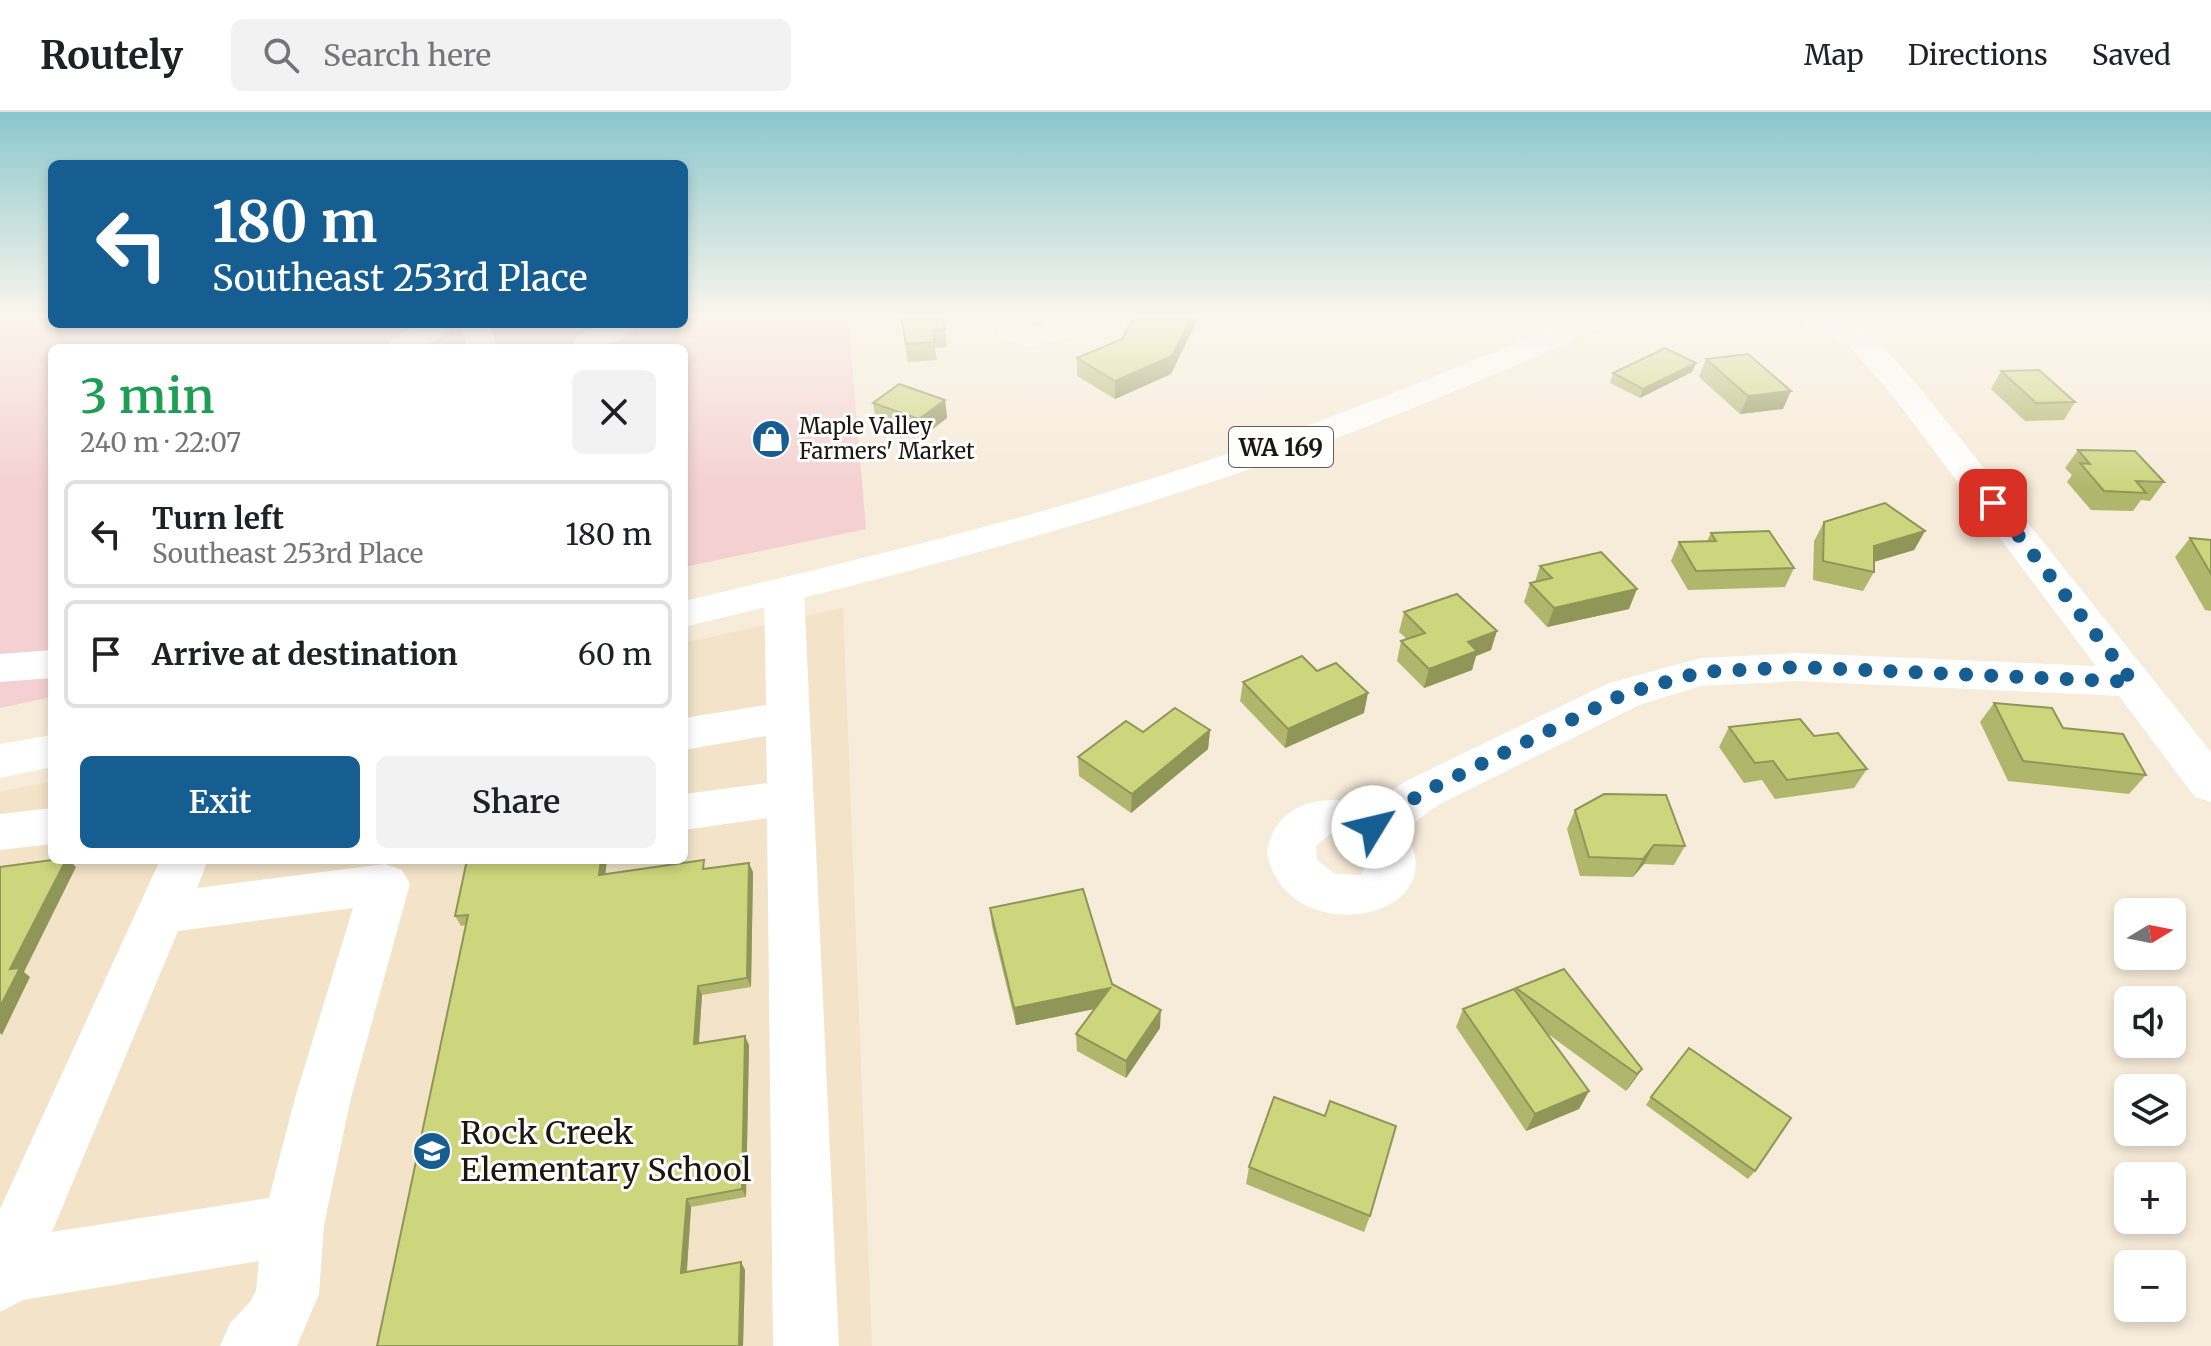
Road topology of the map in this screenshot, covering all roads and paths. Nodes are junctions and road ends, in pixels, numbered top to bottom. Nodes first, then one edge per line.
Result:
1 (1465, 375) edge
2 (1890, 375) edge
3 (784, 590) junction
4 (688, 613) edge
5 (48, 664) edge
6 (0, 668) edge
7 (2133, 682) junction
8 (787, 717) junction
9 (688, 733) edge
10 (48, 752) edge
11 (0, 761) edge
12 (2211, 785) edge
13 (790, 797) junction
14 (688, 811) edge
15 (48, 826) edge
16 (1373, 827) dead end
17 (0, 832) edge
18 (182, 864) edge
19 (294, 878) edge
20 (161, 913) junction
21 (293, 1225) junction
22 (1, 1275) edge
23 (253, 1346) edge
24 (806, 1346) edge

1 - 3 street, WA 169
2 - 7 street
3 - 4 street, WA 169
3 - 8 street
5 - 6 street
7 - 12 street
7 - 16 street
8 - 9 street
8 - 13 street
10 - 11 street
13 - 14 street
13 - 24 street
15 - 17 street
18 - 20 street
19 - 20 street
19 - 21 street
20 - 22 street
21 - 22 street
21 - 23 street

